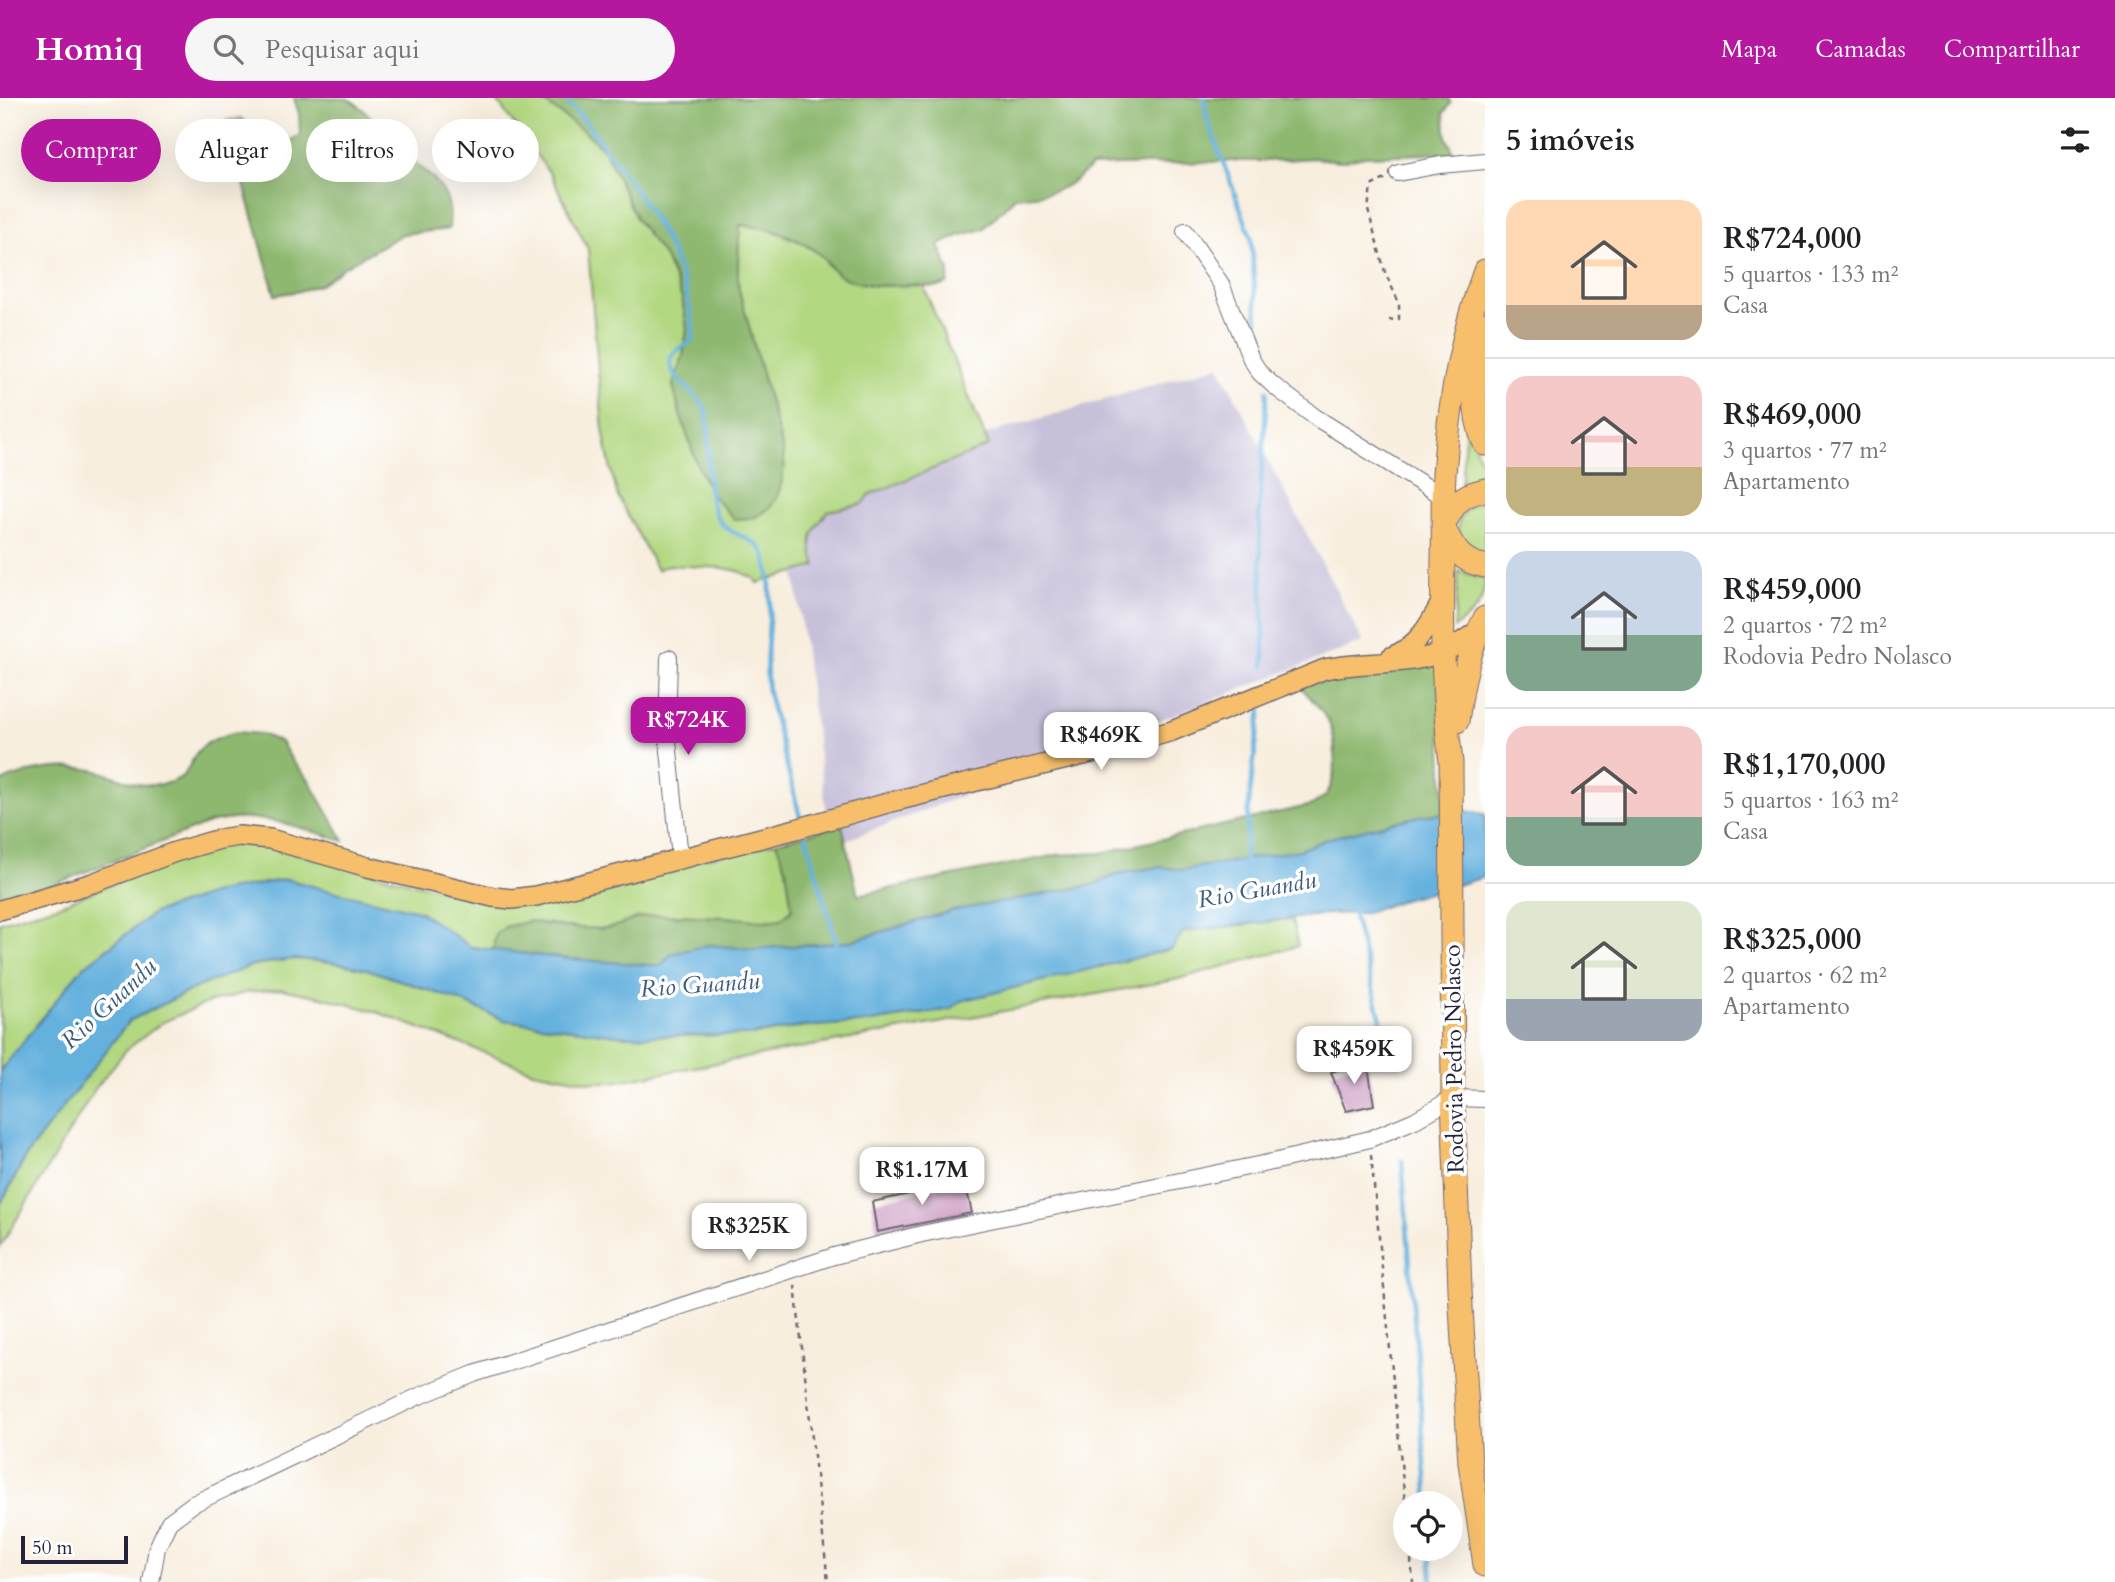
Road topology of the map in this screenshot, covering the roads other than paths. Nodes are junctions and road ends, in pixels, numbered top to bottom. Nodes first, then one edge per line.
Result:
1 (1485, 161) edge
2 (1398, 173) road end
3 (1185, 231) dead end
4 (1485, 271) edge
5 (1485, 303) edge
6 (1485, 444) edge
7 (1485, 490) edge
8 (1443, 497) junction
9 (1443, 527) junction
10 (1485, 566) edge
11 (1443, 600) junction
12 (1482, 624) edge
13 (1444, 653) junction
14 (669, 659) dead end
15 (1378, 663) junction
16 (1451, 766) junction
17 (680, 857) junction
18 (0, 910) edge
19 (1453, 1098) junction
20 (1485, 1099) edge
21 (1485, 1565) edge
22 (151, 1582) edge

1 - 2 street
3 - 8 street
4 - 8 highway, Rodovia Pedro Nolasco
5 - 6 highway
7 - 9 highway
8 - 9 highway, Rodovia Pedro Nolasco
9 - 10 highway
9 - 11 highway, Rodovia Pedro Nolasco
11 - 13 highway, Rodovia Pedro Nolasco
11 - 15 main road
12 - 13 main road
12 - 16 highway, Rodovia Pedro Nolasco
13 - 15 main road
13 - 16 highway, Rodovia Pedro Nolasco
14 - 17 street
15 - 17 main road
16 - 19 highway, Rodovia Pedro Nolasco
17 - 18 main road
19 - 20 street
19 - 21 highway, Rodovia Pedro Nolasco
19 - 22 street

